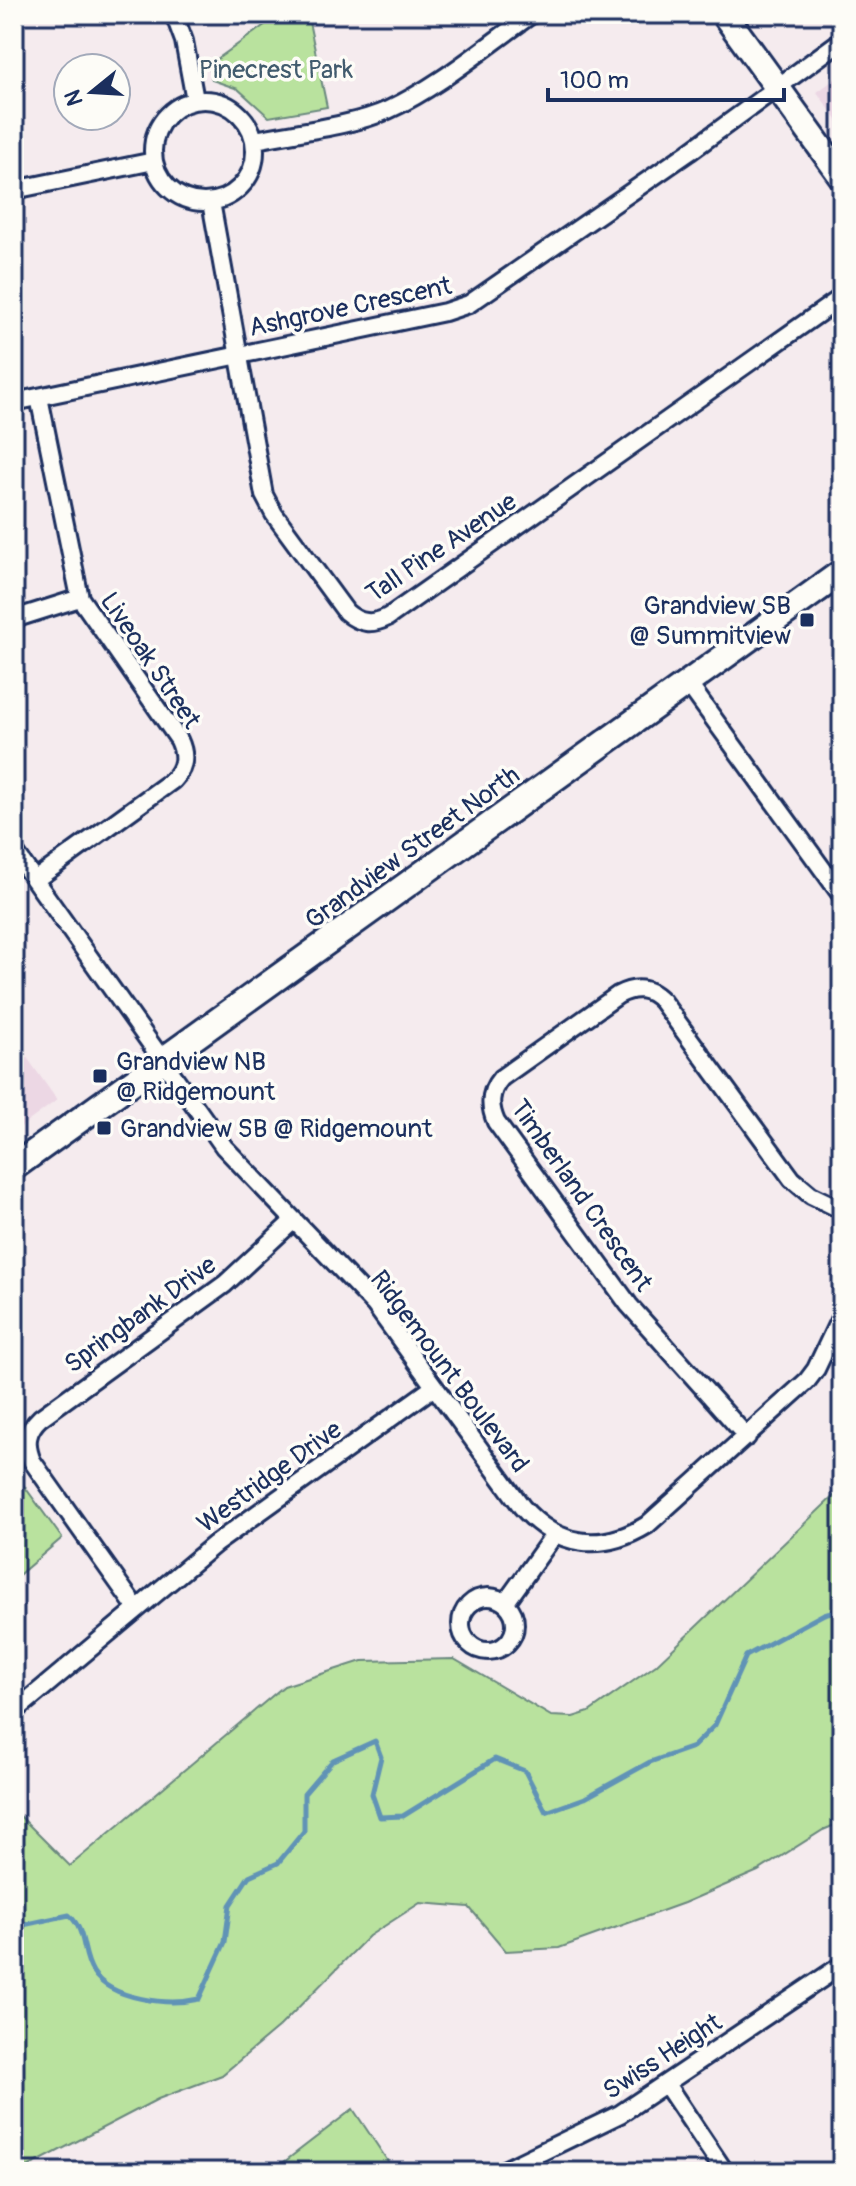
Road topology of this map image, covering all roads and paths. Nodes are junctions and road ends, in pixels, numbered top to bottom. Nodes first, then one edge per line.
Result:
1 (174, 14) edge
2 (532, 14) edge
3 (724, 14) edge
4 (842, 40) edge
5 (777, 87) junction
6 (195, 100) junction
7 (255, 140) junction
8 (154, 161) junction
9 (842, 177) edge
10 (14, 190) edge
11 (211, 202) junction
12 (842, 297) edge
13 (238, 355) junction
14 (39, 397) junction
15 (14, 402) edge
16 (842, 572) edge
17 (80, 598) junction
18 (14, 619) edge
19 (687, 682) junction
20 (14, 851) edge
21 (35, 880) junction
22 (842, 896) edge
23 (163, 1060) junction
24 (14, 1167) edge
25 (842, 1210) edge
26 (294, 1220) junction
27 (842, 1314) edge
28 (434, 1387) junction
29 (747, 1437) junction
30 (554, 1535) junction
31 (506, 1602) dead end
32 (137, 1609) junction
33 (14, 1712) edge
34 (842, 1965) edge
35 (666, 2084) junction
36 (500, 2172) edge
37 (725, 2172) edge

1 - 6 street
2 - 7 street
3 - 5 street
4 - 5 street, Ashgrove Crescent
5 - 9 street
5 - 13 street, Ashgrove Crescent
6 - 7 street
6 - 8 street
7 - 11 street
8 - 10 street
8 - 11 street
11 - 13 street, Tall Pine Avenue
12 - 13 street, Tall Pine Avenue
13 - 14 street, Ashgrove Crescent
14 - 15 street, Ashgrove Crescent
14 - 17 street, Liveoak Street
16 - 19 street, Grandview Street North
17 - 18 street
17 - 21 street, Liveoak Street
19 - 22 street
19 - 23 street, Grandview Street North
20 - 21 street, Ridgemount Boulevard
21 - 23 street, Ridgemount Boulevard
23 - 24 street, Grandview Street North
23 - 26 street, Ridgemount Boulevard
25 - 29 street, Timberland Crescent
26 - 28 street, Ridgemount Boulevard
26 - 32 street, Springbank Drive
27 - 29 street
28 - 30 street, Ridgemount Boulevard
28 - 32 street, Westridge Drive
29 - 30 street
30 - 31 street
32 - 33 street, Westridge Drive
34 - 35 street, Swiss Height
35 - 36 street, Swiss Height
35 - 37 street

